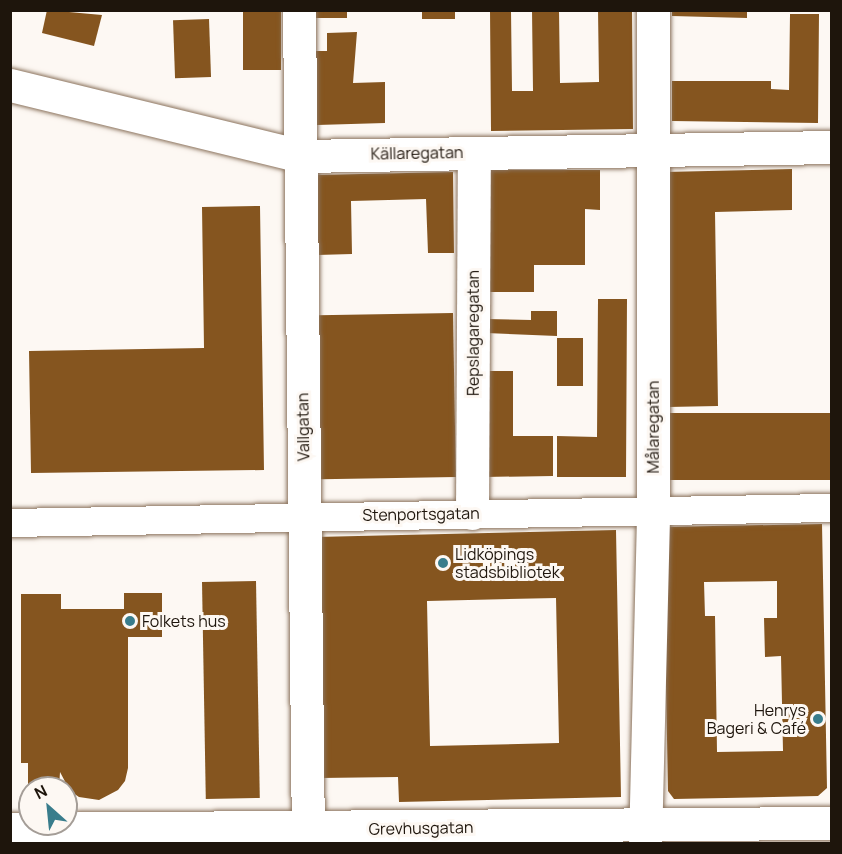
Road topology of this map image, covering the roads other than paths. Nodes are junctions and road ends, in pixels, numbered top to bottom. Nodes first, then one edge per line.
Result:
1 (299, 10) edge
2 (653, 10) edge
3 (10, 85) edge
4 (831, 147) edge
5 (654, 150) junction
6 (474, 153) junction
7 (301, 156) junction
8 (831, 508) edge
9 (652, 512) junction
10 (472, 513) junction
11 (304, 515) junction
12 (10, 523) edge
13 (831, 824) edge
14 (10, 829) edge
15 (645, 833) edge
16 (308, 837) edge

1 - 7 street, Vallgatan
2 - 5 street, Målaregatan
3 - 7 street, Källaregatan
4 - 5 street, Källaregatan
5 - 6 street, Källaregatan
5 - 9 street, Målaregatan
6 - 7 street, Källaregatan
6 - 10 street, Repslagaregatan
7 - 11 street, Vallgatan
8 - 9 street, Stenportsgatan
9 - 10 street, Stenportsgatan
9 - 15 street, Målaregatan
10 - 11 street, Stenportsgatan
11 - 12 street, Stenportsgatan
11 - 16 street, Vallgatan
13 - 15 street, Grevhusgatan
14 - 16 street, Grevhusgatan
15 - 16 street, Grevhusgatan

